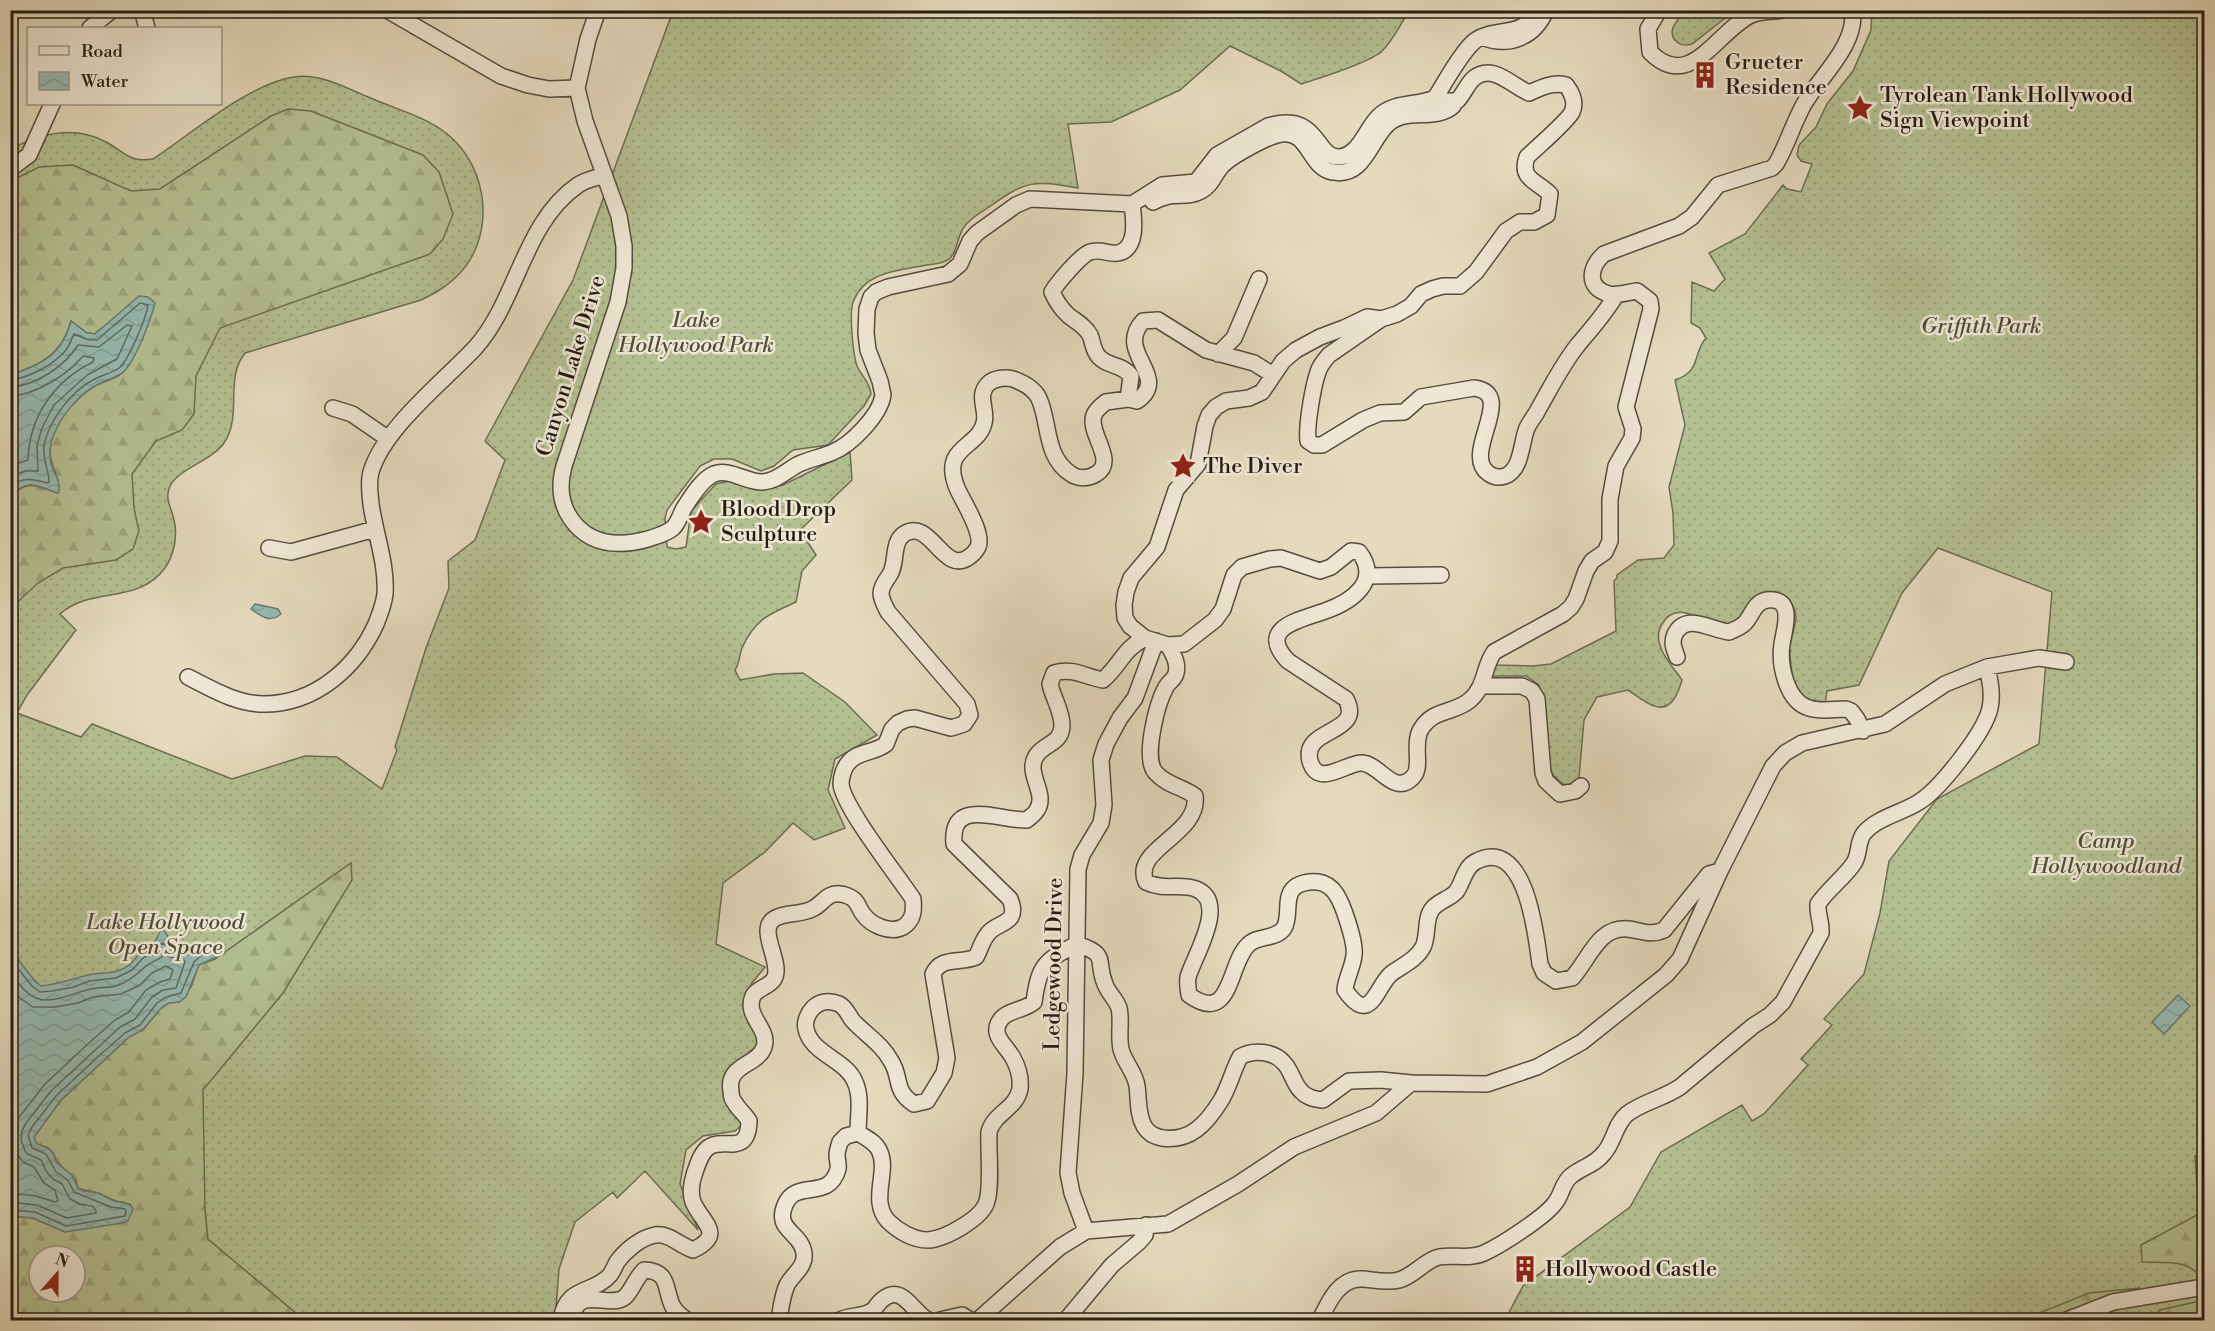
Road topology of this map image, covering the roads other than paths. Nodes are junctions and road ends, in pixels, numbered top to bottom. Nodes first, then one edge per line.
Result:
1 (112, 10) edge
2 (142, 10) edge
3 (387, 10) edge
4 (598, 10) edge
5 (1535, 10) edge
6 (1546, 10) edge
7 (1659, 10) edge
8 (1783, 10) edge
9 (1852, 10) edge
10 (91, 27) edge
11 (147, 27) edge
12 (1482, 37) junction
13 (578, 88) junction
14 (52, 105) edge
15 (1427, 105) junction
16 (10, 169) edge
17 (604, 175) junction
18 (1135, 202) junction
19 (1259, 279) dead end
20 (1616, 295) junction
21 (1381, 319) junction
22 (1218, 354) junction
23 (1274, 375) junction
24 (1128, 399) junction
25 (333, 408) dead end
26 (387, 438) junction
27 (375, 529) junction
28 (269, 548) dead end
29 (1441, 575) dead end
30 (1368, 576) junction
31 (1156, 641) junction
32 (1677, 657) dead end
33 (2066, 662) dead end
34 (1987, 667) junction
35 (188, 677) dead end
36 (1482, 686) junction
37 (1863, 731) junction
38 (1581, 786) dead end
39 (1720, 871) junction
40 (1077, 944) junction
41 (1412, 1083) junction
42 (858, 1132) junction
43 (1146, 1225) junction
44 (1086, 1231) junction
45 (2205, 1287) edge
46 (561, 1320) edge
47 (572, 1320) edge
48 (687, 1320) edge
49 (779, 1320) edge
50 (840, 1320) edge
51 (928, 1320) edge
52 (940, 1320) edge
53 (969, 1320) edge
54 (978, 1320) edge
55 (1066, 1320) edge
56 (1320, 1320) edge
57 (2067, 1320) edge

1 - 10 street
2 - 11 street
3 - 13 street
4 - 13 street, Canyon Lake Drive
5 - 12 street
6 - 12 street
7 - 8 street
9 - 20 street
12 - 15 street
13 - 17 street, Canyon Lake Drive
14 - 16 street
15 - 18 street
15 - 21 street
17 - 18 street, Canyon Lake Drive
17 - 26 street
18 - 24 street
19 - 22 street
20 - 21 street
20 - 36 street
21 - 23 street
22 - 23 street
22 - 24 street
23 - 31 street
24 - 46 street
25 - 26 street
26 - 27 street
27 - 28 street
27 - 35 street
29 - 30 street
30 - 31 street
30 - 36 street
31 - 39 street
31 - 40 street, Ledgewood Drive
31 - 42 street
32 - 37 street
33 - 34 street
34 - 37 street
34 - 56 street
36 - 38 street
37 - 39 street
39 - 41 street
40 - 41 street
40 - 42 street
40 - 44 street, Ledgewood Drive
41 - 43 street
42 - 49 street
43 - 44 street
43 - 55 street
44 - 54 street
45 - 57 street
47 - 48 street
50 - 51 street
52 - 53 street

